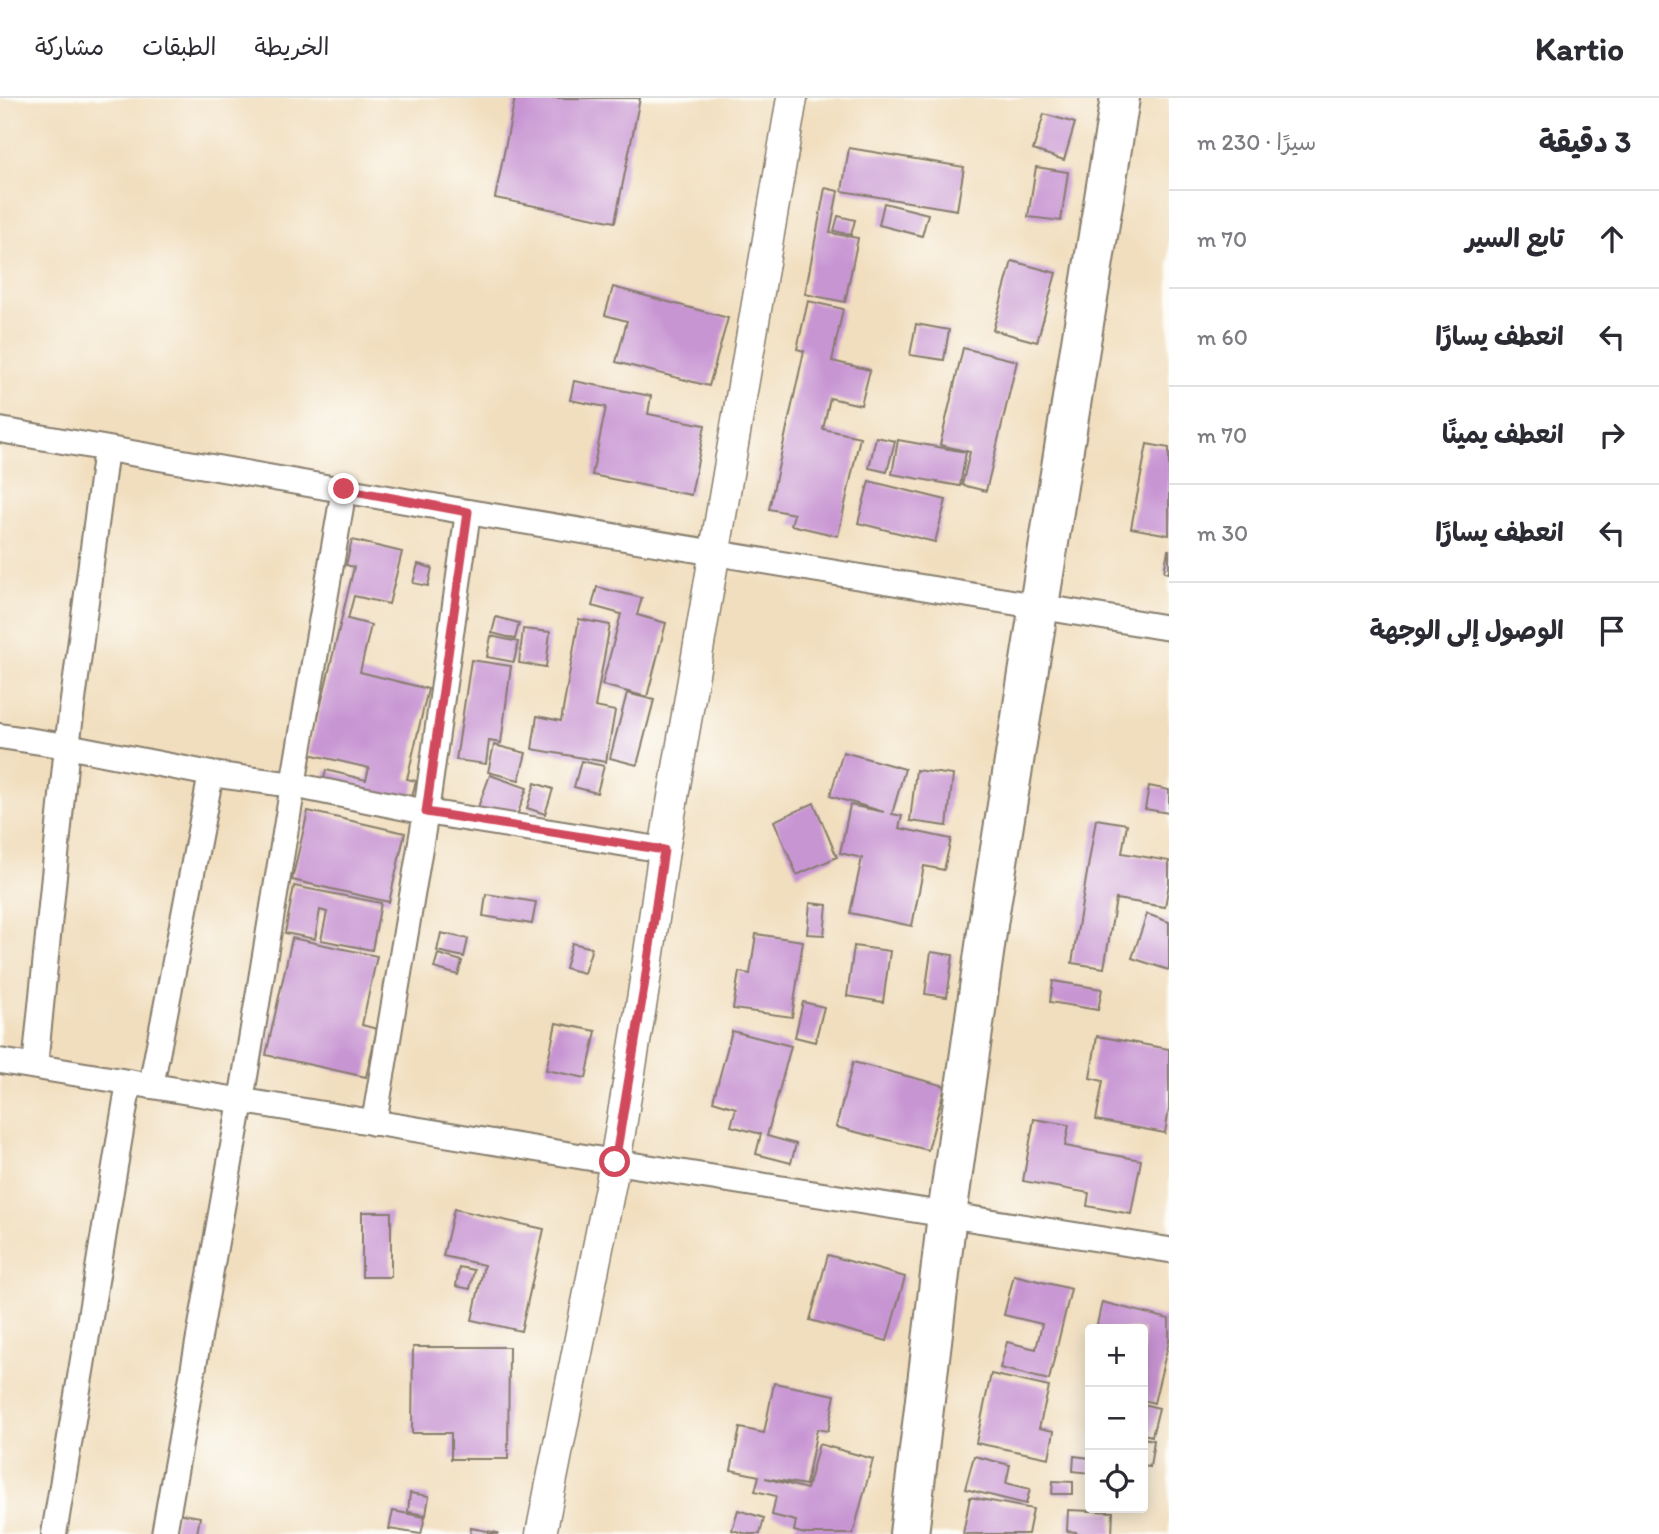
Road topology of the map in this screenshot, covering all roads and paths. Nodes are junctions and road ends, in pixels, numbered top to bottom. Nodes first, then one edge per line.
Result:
1 (792, 98) edge
2 (1120, 98) edge
3 (0, 430) edge
4 (107, 449) junction
5 (344, 489) junction
6 (468, 512) junction
7 (714, 552) junction
8 (1039, 607) junction
9 (1169, 628) edge
10 (0, 736) edge
11 (67, 746) junction
12 (211, 774) junction
13 (293, 785) junction
14 (426, 812) junction
15 (664, 850) junction
16 (0, 1061) edge
17 (35, 1066) junction
18 (140, 1084) junction
19 (241, 1101) junction
20 (374, 1123) junction
21 (615, 1162) junction
22 (947, 1215) junction
23 (1169, 1250) edge
24 (54, 1534) edge
25 (164, 1534) edge
26 (541, 1534) edge
27 (909, 1534) edge

1 - 7 street
2 - 8 main road
3 - 4 street
4 - 5 street
4 - 11 street
5 - 6 street
5 - 13 street
6 - 7 street
6 - 14 street
7 - 8 street
7 - 15 street
8 - 9 street
8 - 22 main road
10 - 11 street
11 - 12 street
11 - 17 street
12 - 13 street
12 - 18 street
13 - 14 street
13 - 19 street
14 - 15 street
14 - 20 street
15 - 21 street
16 - 17 street
17 - 18 street
18 - 19 street
18 - 24 street
19 - 20 street
19 - 25 street
20 - 21 street
21 - 22 street
21 - 26 street
22 - 23 street
22 - 27 main road

